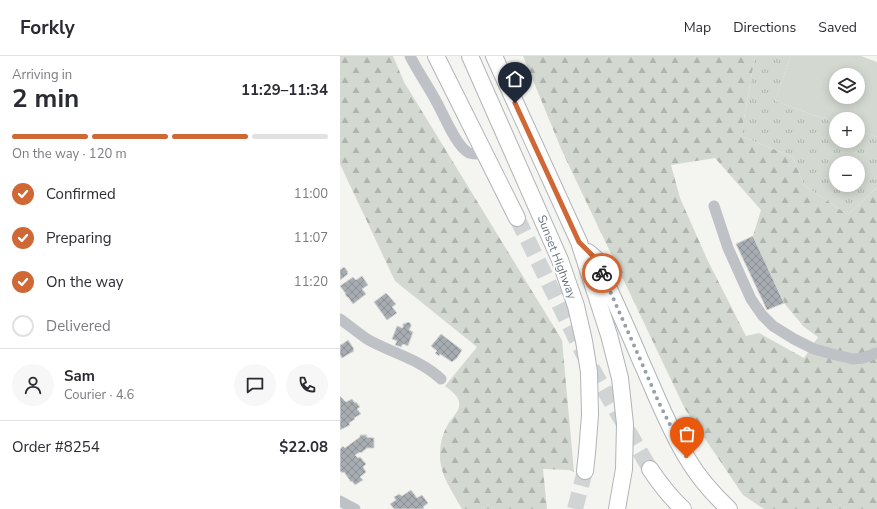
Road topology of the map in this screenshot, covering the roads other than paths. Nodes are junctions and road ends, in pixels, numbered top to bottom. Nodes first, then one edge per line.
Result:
1 (410, 56) edge
2 (436, 56) edge
3 (470, 56) edge
4 (494, 56) edge
5 (484, 153) junction
6 (714, 206) dead end
7 (517, 218) tunnel mouth
8 (579, 242) junction
9 (340, 319) edge
10 (877, 353) edge
11 (441, 379) dead end
12 (650, 469) tunnel mouth
13 (585, 471) tunnel mouth
14 (340, 501) edge
15 (355, 509) edge
16 (617, 509) edge
17 (683, 509) edge
18 (729, 509) edge

1 - 5 street
2 - 5 highway
3 - 13 highway, Sunset Highway
4 - 8 highway, Sunset Highway
5 - 7 highway
6 - 10 street
8 - 16 highway, Sunset Highway
8 - 18 highway
9 - 11 street
12 - 17 highway
14 - 15 street

